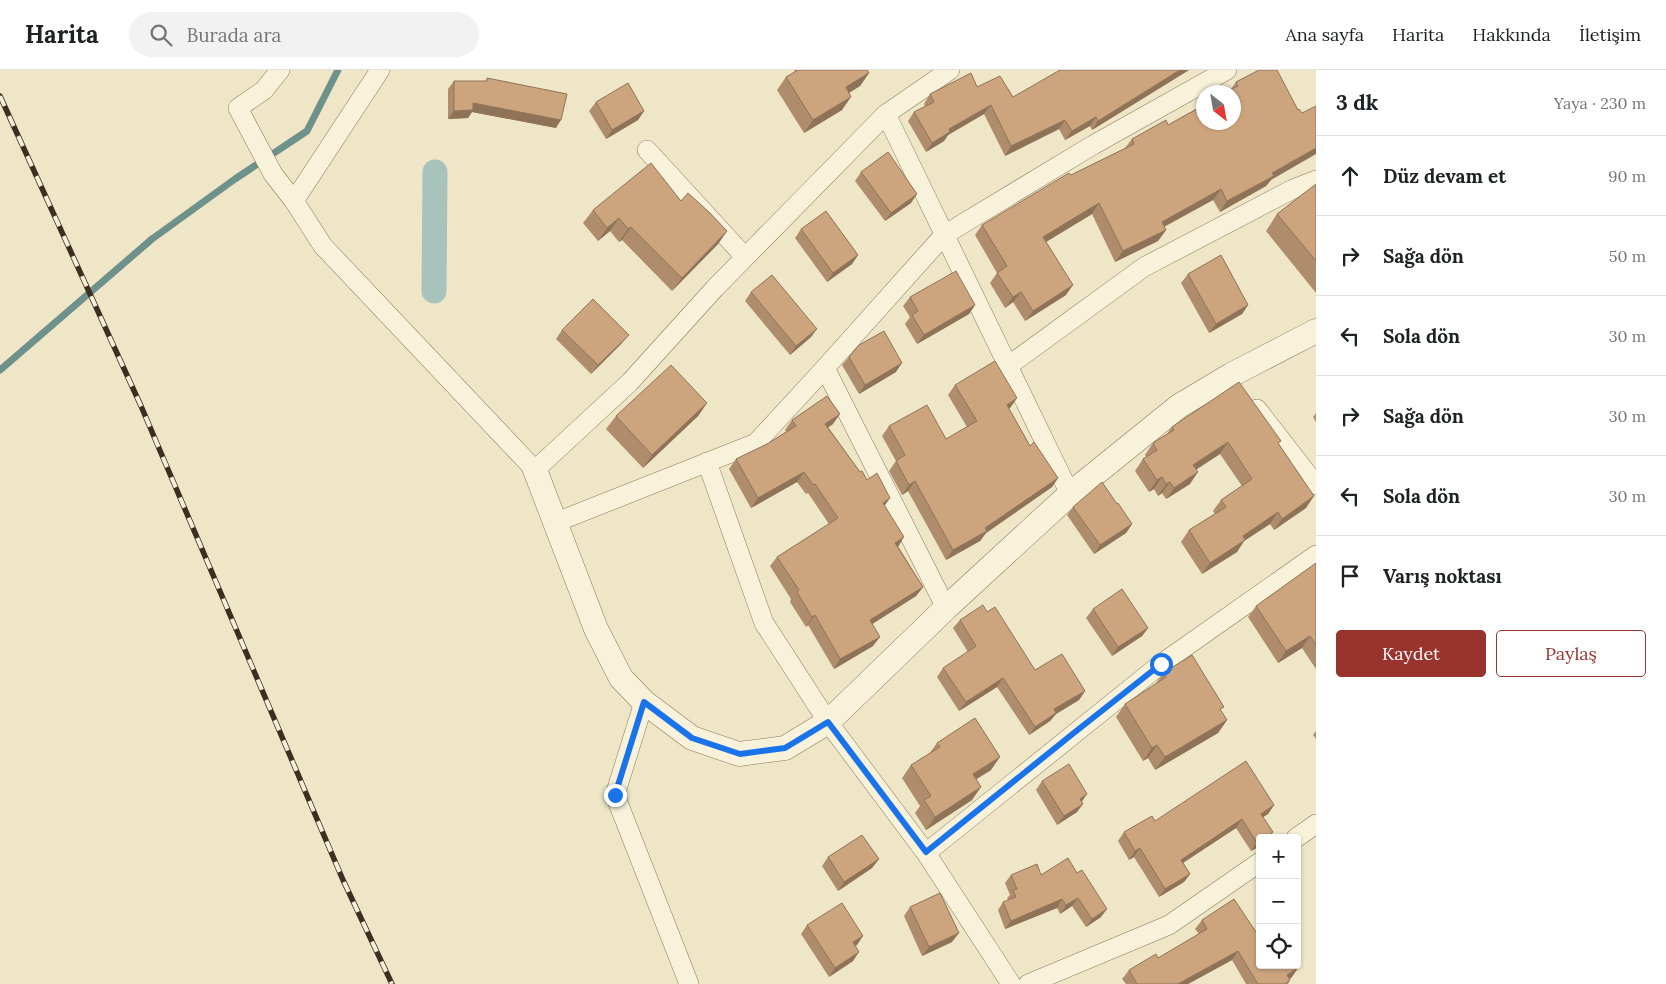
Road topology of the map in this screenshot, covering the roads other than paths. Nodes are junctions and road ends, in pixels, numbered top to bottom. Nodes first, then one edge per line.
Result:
1 (280, 70) edge
2 (380, 70) edge
3 (950, 70) edge
4 (1227, 70) edge
5 (886, 114) junction
6 (647, 150) dead end
7 (1316, 180) edge
8 (294, 201) junction
9 (944, 235) junction
10 (745, 257) junction
11 (1316, 331) edge
12 (1008, 366) junction
13 (825, 368) junction
14 (1241, 388) junction
15 (708, 462) junction
16 (535, 470) junction
17 (1316, 485) edge
18 (1070, 494) junction
19 (554, 523) junction
20 (1316, 555) edge
21 (946, 608) junction
22 (644, 702) junction
23 (828, 722) junction
24 (1316, 824) edge
25 (1301, 834) edge
26 (926, 852) junction
27 (1256, 865) edge
28 (688, 984) edge
29 (1011, 984) edge
30 (1028, 984) edge

1 - 8 street
2 - 8 street
3 - 5 street
4 - 9 street
5 - 9 street
5 - 10 street
6 - 10 street
7 - 12 street
8 - 16 street
9 - 12 street
9 - 13 street
10 - 16 street
11 - 14 street
12 - 18 street
13 - 15 street
13 - 21 street
14 - 17 street
14 - 18 street
15 - 19 street
15 - 23 street
16 - 19 street
18 - 21 street
19 - 22 street
20 - 26 street
21 - 23 street
22 - 23 street
22 - 28 street
23 - 26 street
24 - 25 street
26 - 29 street
27 - 30 street

